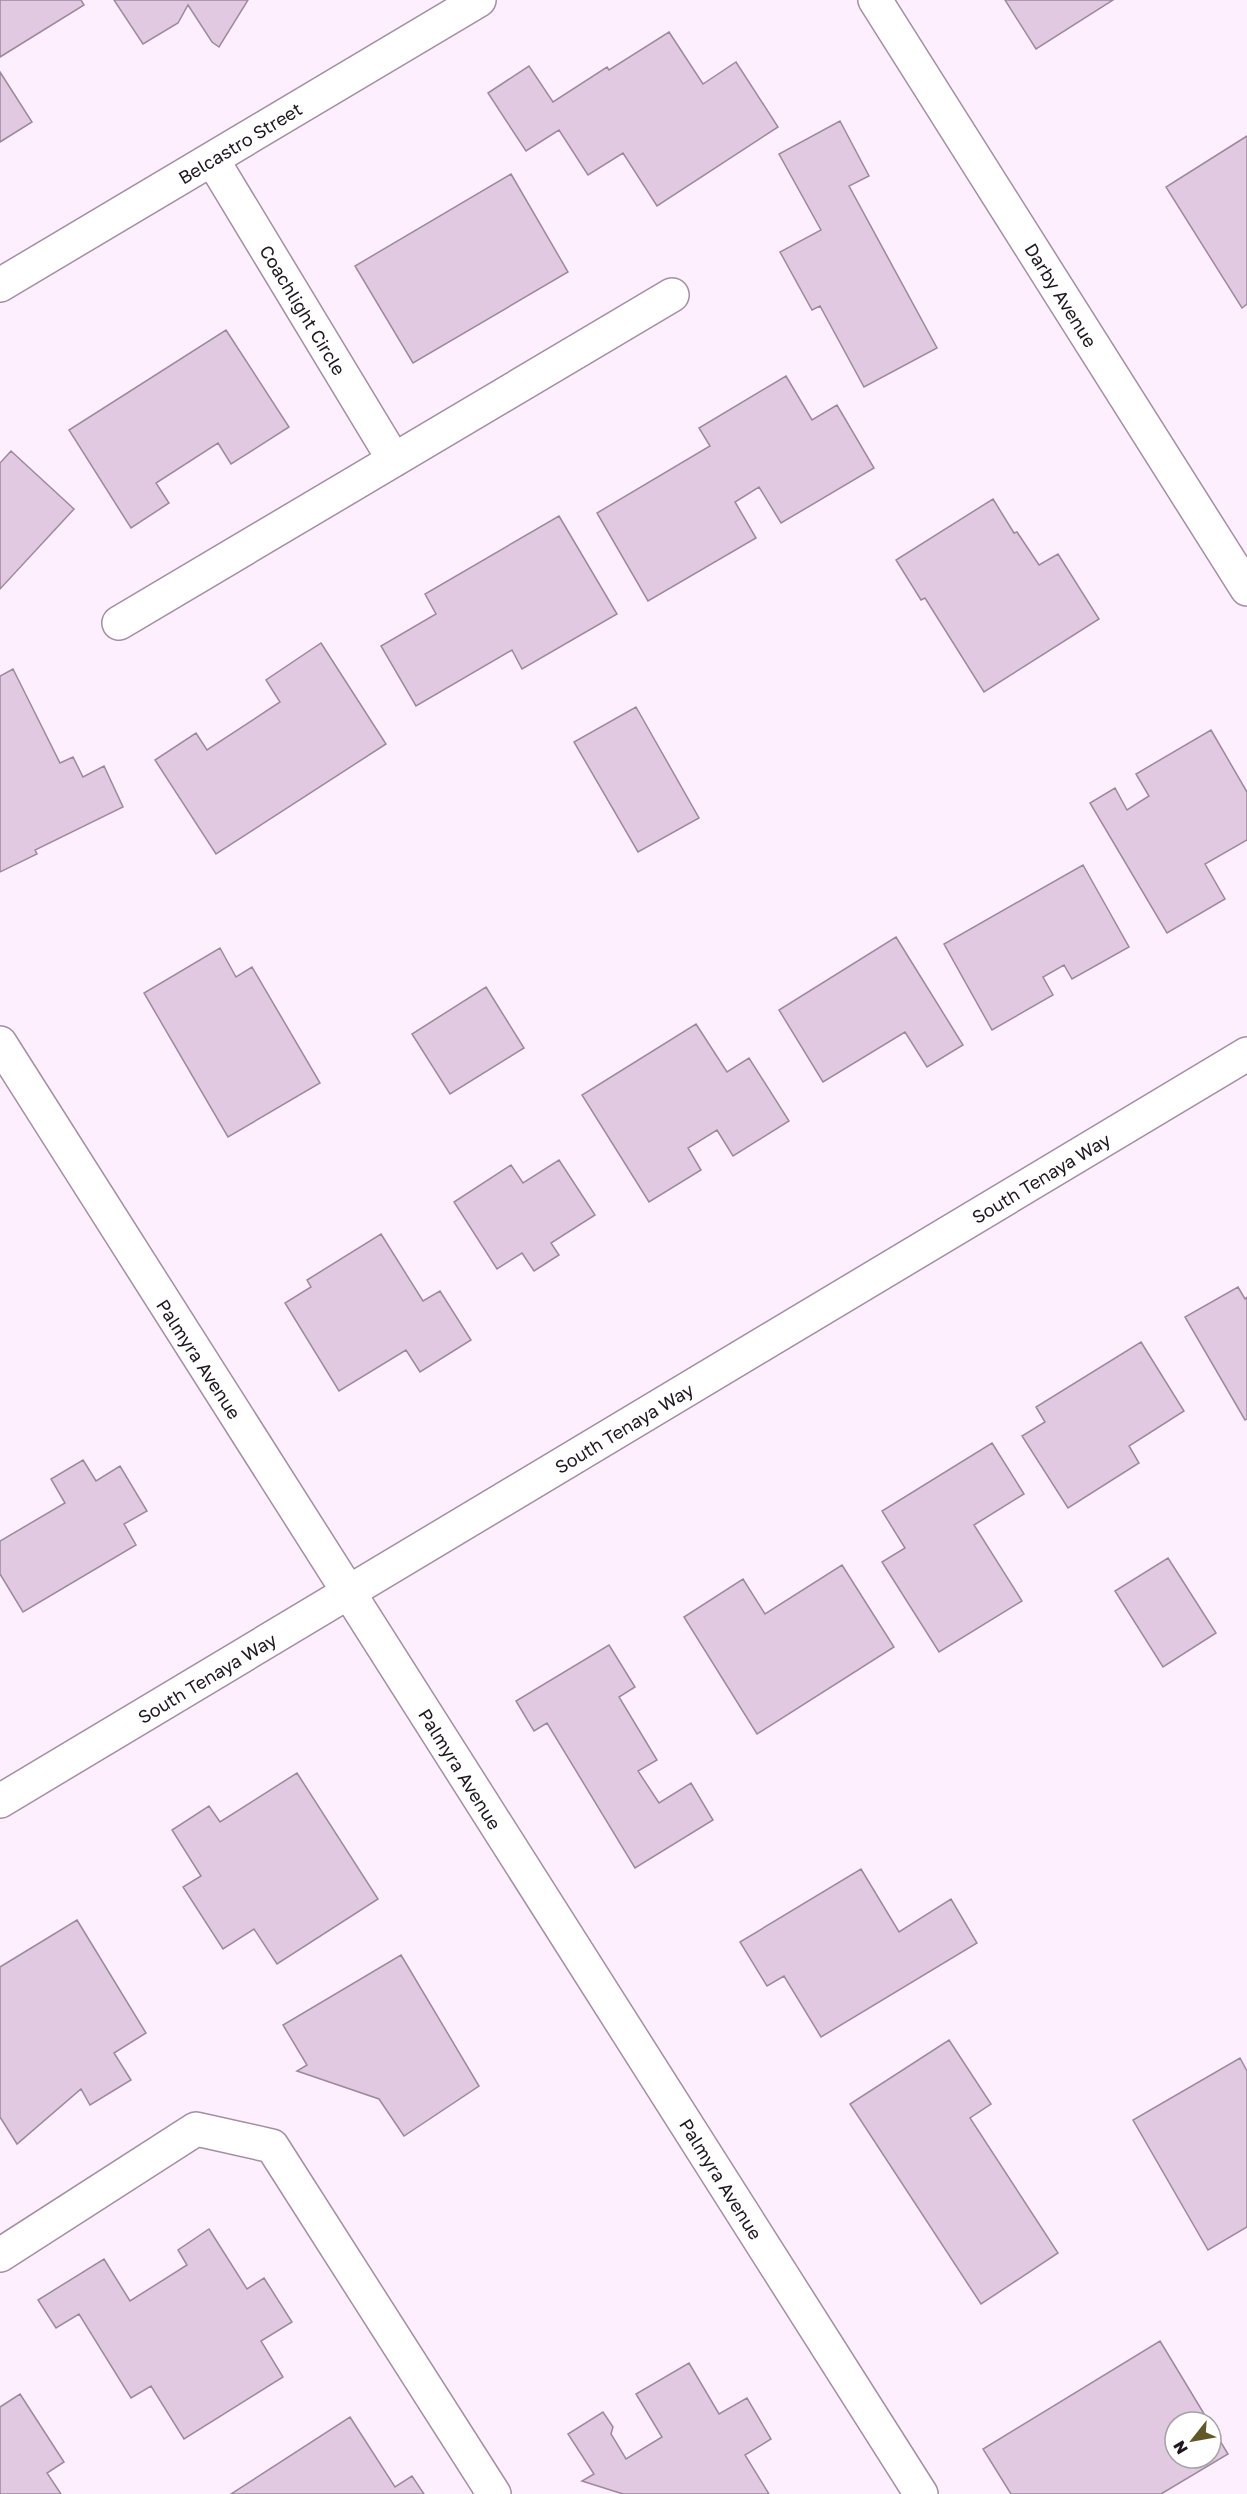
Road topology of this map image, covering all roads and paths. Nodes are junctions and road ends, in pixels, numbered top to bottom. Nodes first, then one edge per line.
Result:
1 (479, 0) edge
2 (875, 0) edge
3 (212, 159) junction
4 (0, 285) edge
5 (672, 295) dead end
6 (394, 460) junction
7 (1247, 589) edge
8 (119, 623) dead end
9 (0, 1043) edge
10 (1247, 1054) edge
11 (349, 1593) junction
12 (0, 1801) edge
13 (0, 2255) edge
14 (494, 2494) edge
15 (921, 2494) edge

1 - 3 street, Belcastro Street
2 - 7 street, Darby Avenue
3 - 4 street, Belcastro Street
3 - 6 street, Coachlight Circle
5 - 6 street
6 - 8 street
9 - 11 street, Palmyra Avenue
10 - 11 street, South Tenaya Way
11 - 12 street, South Tenaya Way
11 - 15 street, Palmyra Avenue
13 - 14 street

